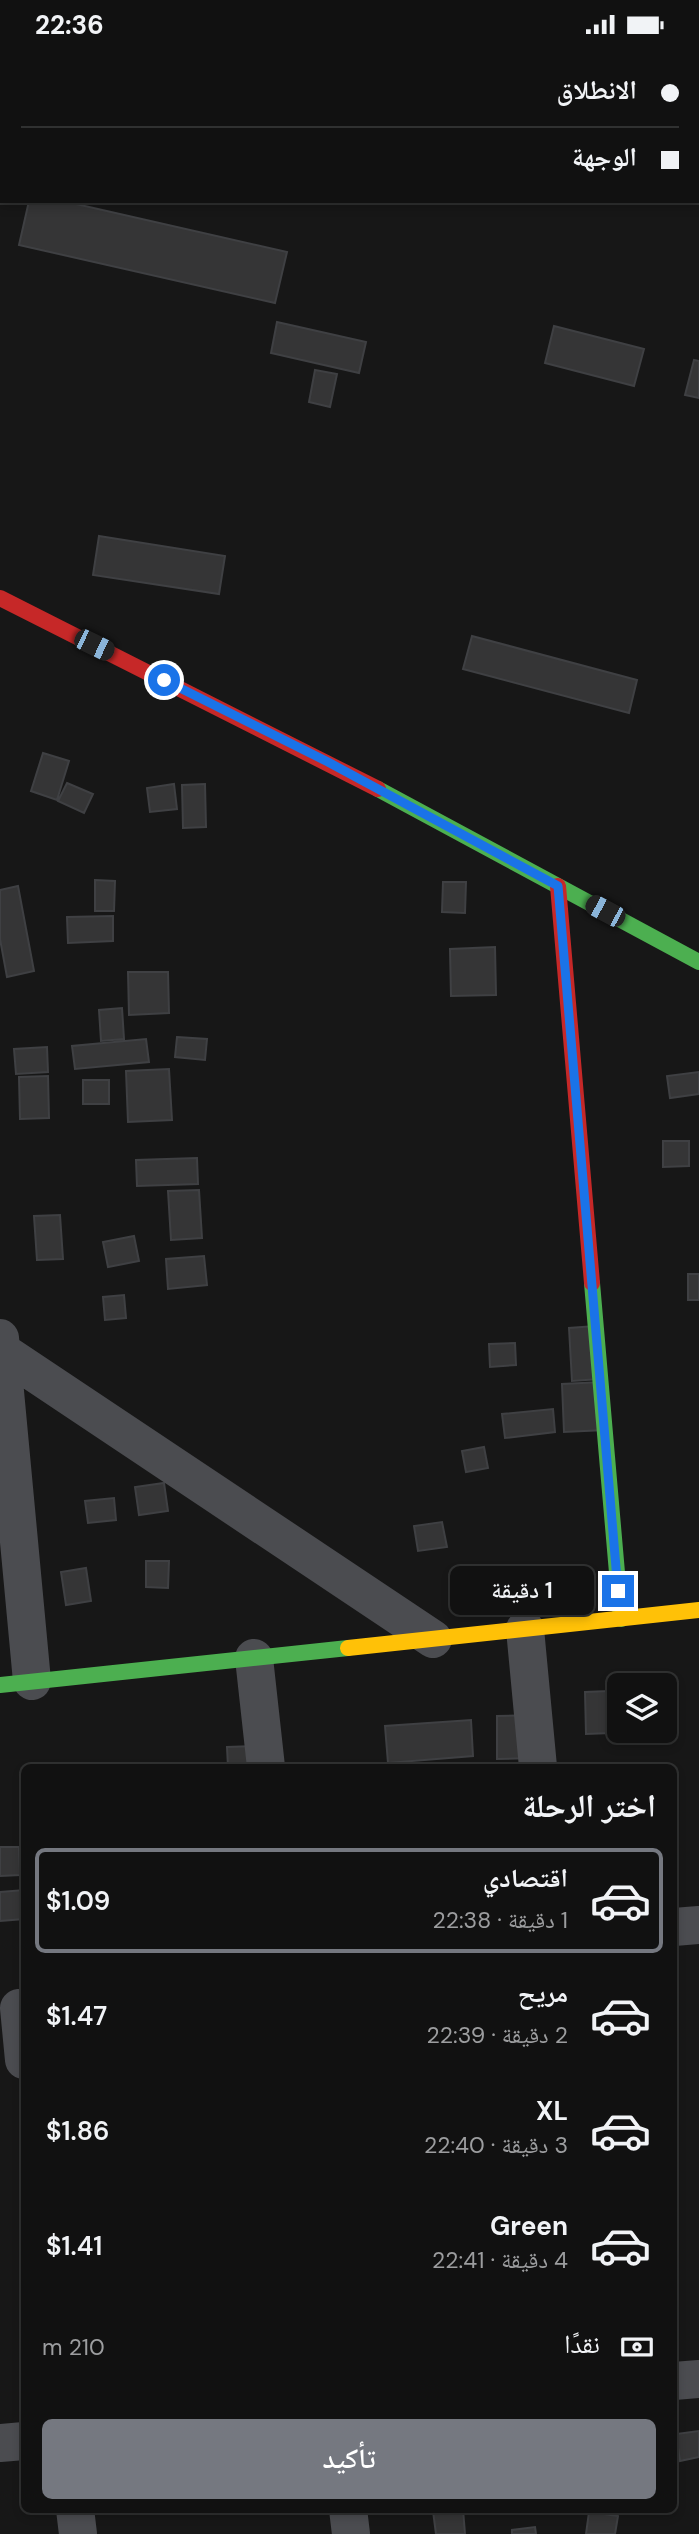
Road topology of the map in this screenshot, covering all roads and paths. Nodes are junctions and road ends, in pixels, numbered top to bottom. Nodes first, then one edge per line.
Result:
1 (0, 599) edge
2 (558, 886) junction
3 (699, 962) edge
4 (0, 1346) edge
5 (699, 1610) edge
6 (621, 1619) junction
7 (525, 1629) junction
8 (433, 1639) junction
9 (254, 1658) junction
10 (16, 1683) edge
11 (266, 1764) edge
12 (538, 1764) edge
13 (699, 1925) edge
14 (677, 1927) edge
15 (14, 2008) edge
16 (21, 2044) edge
17 (699, 2379) edge
18 (677, 2381) edge
19 (21, 2441) edge
20 (0, 2443) edge
21 (75, 2513) edge
22 (348, 2513) edge
23 (78, 2534) edge
24 (351, 2534) edge

1 - 2 street
2 - 3 street
2 - 6 street
4 - 8 street
4 - 10 street
5 - 6 street
6 - 7 street
7 - 8 street
7 - 12 street
8 - 9 street
9 - 10 street
9 - 11 street
13 - 14 street
15 - 16 street
17 - 18 street
19 - 20 street
21 - 23 street
22 - 24 street

